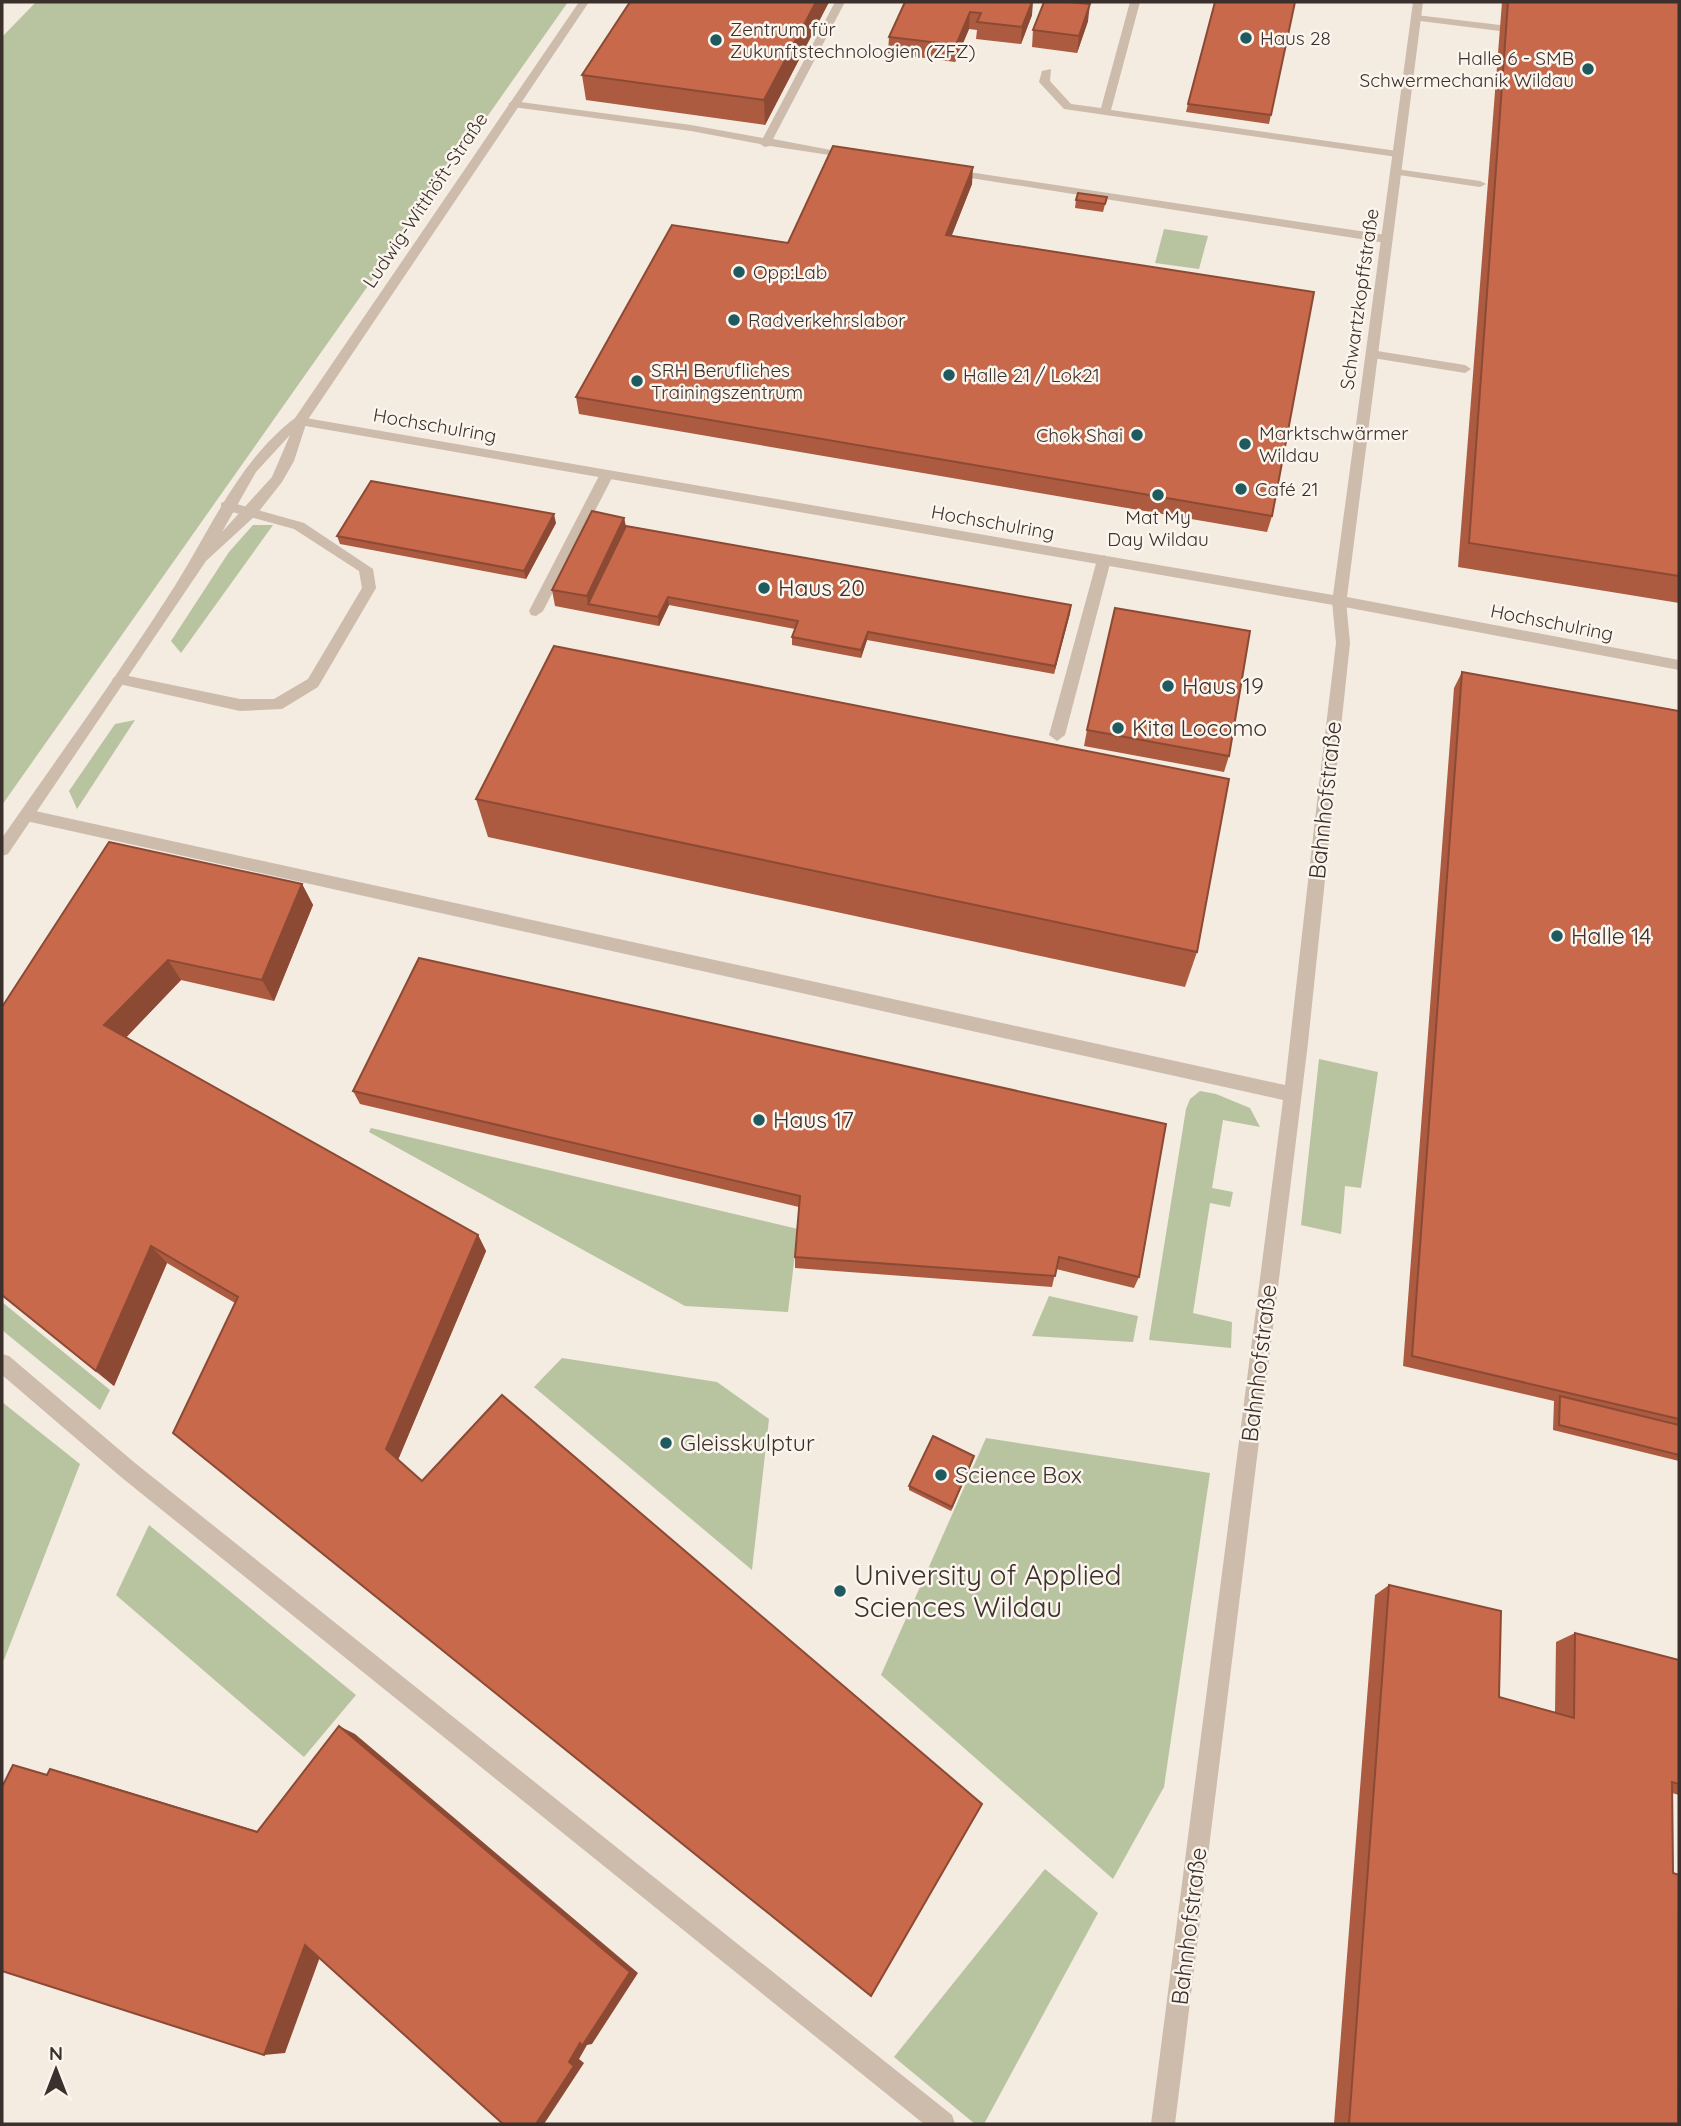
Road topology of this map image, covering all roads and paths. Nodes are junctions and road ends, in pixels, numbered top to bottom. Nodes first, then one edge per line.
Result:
1 (584, 2) edge
2 (840, 2) edge
3 (1135, 2) edge
4 (1418, 2) edge
5 (1416, 18) junction
6 (1500, 29) dead end
7 (1047, 71) dead end
8 (513, 104) junction
9 (1105, 113) junction
10 (765, 144) junction
11 (1398, 154) junction
12 (865, 159) edge
13 (934, 169) edge
14 (1396, 172) junction
15 (1480, 184) dead end
16 (1386, 239) junction
17 (1371, 354) junction
18 (1465, 369) dead end
19 (300, 421) junction
20 (607, 474) junction
21 (226, 506) junction
22 (253, 511) junction
23 (1104, 560) junction
24 (198, 563) junction
25 (1339, 601) junction
26 (536, 611) dead end
27 (1679, 665) edge
28 (119, 679) junction
29 (1057, 735) dead end
30 (26, 815) junction
31 (2, 850) edge
32 (1292, 1094) junction
33 (2, 1363) edge
34 (943, 2124) edge
35 (1163, 2124) edge

1 - 8 street, Ludwig-Witthöft-Straße
2 - 10 street
3 - 9 street
4 - 5 street, Schwartzkopffstraße
5 - 6 street
5 - 11 street, Schwartzkopffstraße
7 - 9 street
8 - 10 street
8 - 19 street, Ludwig-Witthöft-Straße
9 - 11 street
10 - 12 street
11 - 14 street, Schwartzkopffstraße
13 - 16 street
14 - 15 street
14 - 16 street, Schwartzkopffstraße
16 - 17 street, Schwartzkopffstraße
17 - 18 street
17 - 25 street, Schwartzkopffstraße
19 - 20 street, Hochschulring
19 - 21 street
19 - 22 street
20 - 23 street, Hochschulring
20 - 26 street
21 - 22 street
21 - 24 street
22 - 24 street
22 - 28 street
23 - 25 street, Hochschulring
23 - 29 street
24 - 28 street
25 - 27 street, Hochschulring
25 - 32 street, Bahnhofstraße
28 - 30 street
30 - 31 street
30 - 32 street
32 - 35 street, Bahnhofstraße
33 - 34 street

